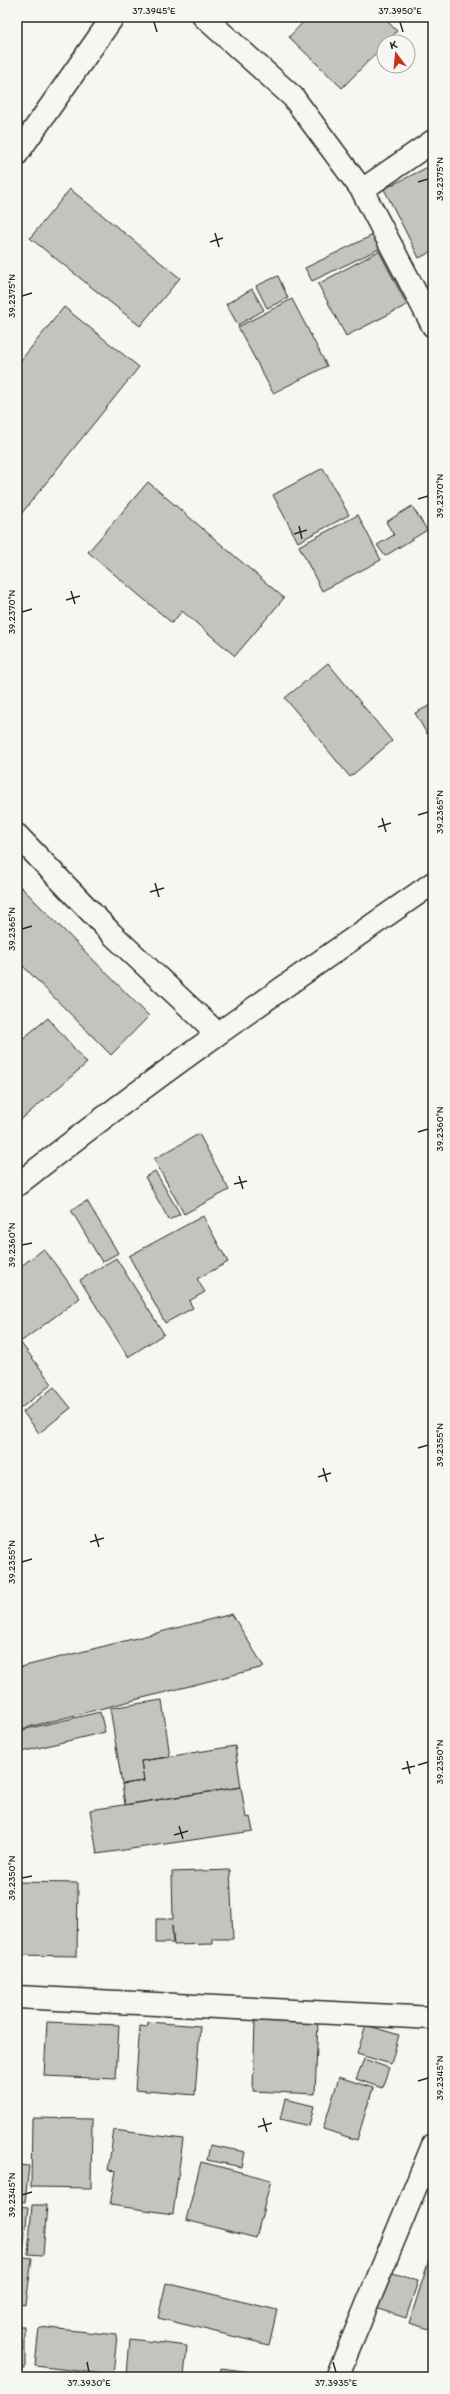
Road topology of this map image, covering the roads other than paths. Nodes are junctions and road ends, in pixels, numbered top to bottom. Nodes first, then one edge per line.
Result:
1 (113, 17) edge
2 (204, 17) edge
3 (433, 142) edge
4 (17, 154) edge
5 (362, 190) junction
6 (433, 326) edge
7 (17, 835) edge
8 (433, 883) edge
9 (218, 1033) junction
10 (17, 1185) edge
11 (17, 1998) edge
12 (433, 2018) edge
13 (433, 2145) edge
14 (337, 2377) edge

1 - 4 street
2 - 5 street
3 - 5 street
5 - 6 street
7 - 9 street
8 - 9 street
9 - 10 street
11 - 12 street
13 - 14 street

